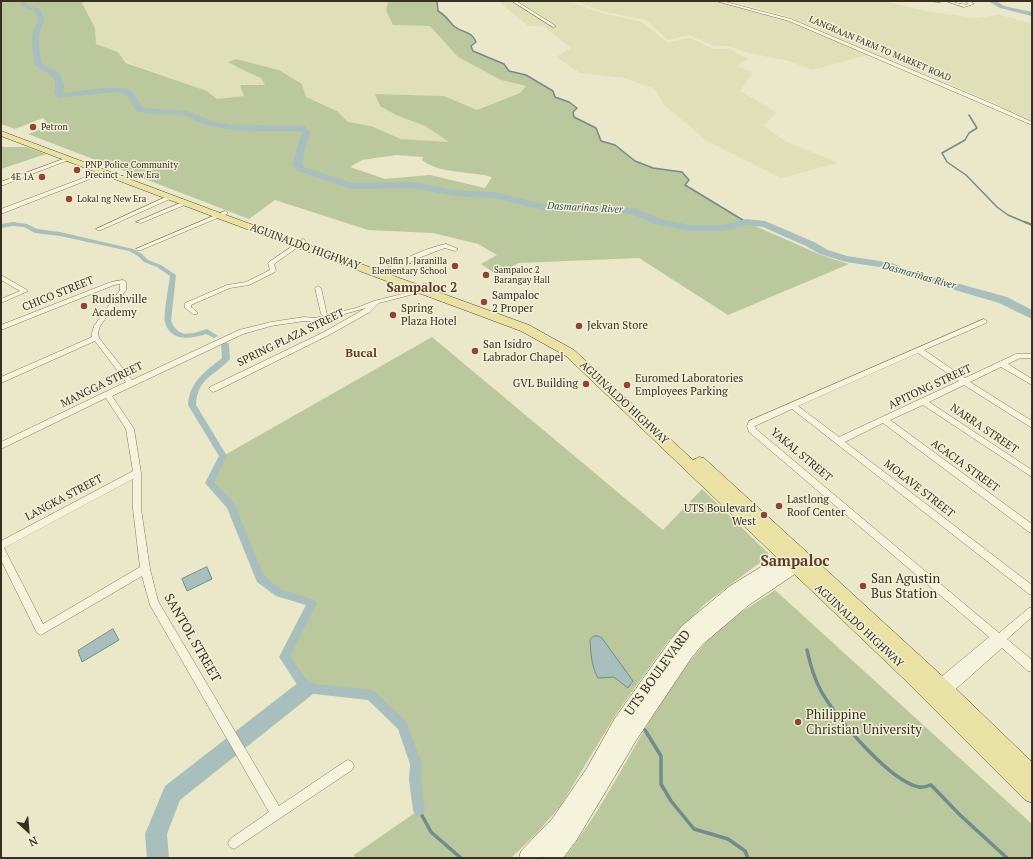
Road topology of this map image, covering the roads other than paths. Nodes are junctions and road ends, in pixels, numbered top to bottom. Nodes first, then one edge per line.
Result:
1 (514, 1) edge
2 (718, 1) edge
3 (929, 1) edge
4 (940, 1) edge
5 (948, 1) edge
6 (967, 1) edge
7 (554, 26) dead end
8 (1032, 124) edge
9 (1, 128) edge
10 (1, 133) edge
11 (63, 155) junction
12 (94, 175) junction
13 (1, 184) edge
14 (170, 197) junction
15 (184, 203) junction
16 (1, 212) edge
17 (223, 214) junction
18 (139, 222) dead end
19 (99, 229) dead end
20 (301, 243) junction
21 (139, 249) dead end
22 (455, 249) dead end
23 (384, 273) junction
24 (1, 277) edge
25 (422, 287) junction
26 (318, 288) dead end
27 (1, 301) edge
28 (376, 302) junction
29 (368, 305) junction
30 (195, 313) dead end
31 (324, 314) junction
32 (304, 319) junction
33 (984, 321) dead end
34 (1, 328) edge
35 (96, 338) junction
36 (919, 350) junction
37 (1032, 356) edge
38 (1003, 365) junction
39 (1, 380) edge
40 (965, 382) junction
41 (1032, 382) edge
42 (131, 383) junction
43 (212, 389) dead end
44 (108, 395) junction
45 (924, 402) junction
46 (792, 405) junction
47 (884, 420) junction
48 (1032, 425) edge
49 (839, 442) junction
50 (1, 446) edge
51 (137, 473) junction
52 (1032, 474) edge
53 (1032, 529) edge
54 (1, 545) edge
55 (1, 552) edge
56 (794, 560) junction
57 (145, 569) junction
58 (1032, 591) edge
59 (1032, 611) edge
60 (1000, 639) junction
61 (1032, 667) edge
62 (940, 691) junction
63 (348, 766) dead end
64 (1032, 774) edge
65 (1032, 793) edge
66 (276, 814) junction
67 (234, 843) dead end
68 (528, 858) edge
69 (550, 858) edge

1 - 7 street
2 - 8 street, LANGKAAN FARM TO MARKET ROAD
3 - 4 street
5 - 6 street
9 - 11 main road, AGUINALDO HIGHWAY
10 - 11 main road, AGUINALDO HIGHWAY
11 - 12 main road, AGUINALDO HIGHWAY
11 - 13 street
12 - 14 main road, AGUINALDO HIGHWAY
12 - 16 street
12 - 17 main road, AGUINALDO HIGHWAY
14 - 15 main road, AGUINALDO HIGHWAY
14 - 19 street
15 - 17 main road, AGUINALDO HIGHWAY
15 - 18 street
17 - 20 main road, AGUINALDO HIGHWAY
17 - 21 street
20 - 23 main road, AGUINALDO HIGHWAY
20 - 30 street
22 - 23 street
23 - 25 main road, AGUINALDO HIGHWAY
24 - 27 street
25 - 28 street
25 - 56 main road, AGUINALDO HIGHWAY
26 - 31 street
28 - 29 street
28 - 43 street, SPRING PLAZA STREET
29 - 31 street
29 - 32 street
31 - 32 street
32 - 42 street, MANGGA STREET
33 - 36 street, YAKAL STREET
34 - 35 street, CHICO STREET
35 - 39 street
35 - 42 street
36 - 40 street
36 - 46 street, YAKAL STREET
37 - 38 street, APITONG STREET
38 - 40 street, APITONG STREET
38 - 41 street
40 - 45 street, APITONG STREET
40 - 48 street
42 - 44 street, MANGGA STREET
44 - 50 street, MANGGA STREET
44 - 51 street, SANTOL STREET
45 - 47 street, APITONG STREET
45 - 52 street, NARRA STREET
46 - 49 street, MOLAVE STREET
46 - 60 street, YAKAL STREET
47 - 49 street, APITONG STREET
47 - 53 street, ACACIA STREET
49 - 58 street, MOLAVE STREET
51 - 54 street, LANGKA STREET
51 - 57 street, SANTOL STREET
55 - 57 street
56 - 62 main road, AGUINALDO HIGHWAY
56 - 68 main road, UTS BOULEVARD
56 - 69 main road, UTS BOULEVARD
57 - 66 street, SANTOL STREET
59 - 60 street
60 - 61 street, YAKAL STREET
60 - 62 street
62 - 64 main road, AGUINALDO HIGHWAY
62 - 65 main road, AGUINALDO HIGHWAY
63 - 66 street
66 - 67 street

